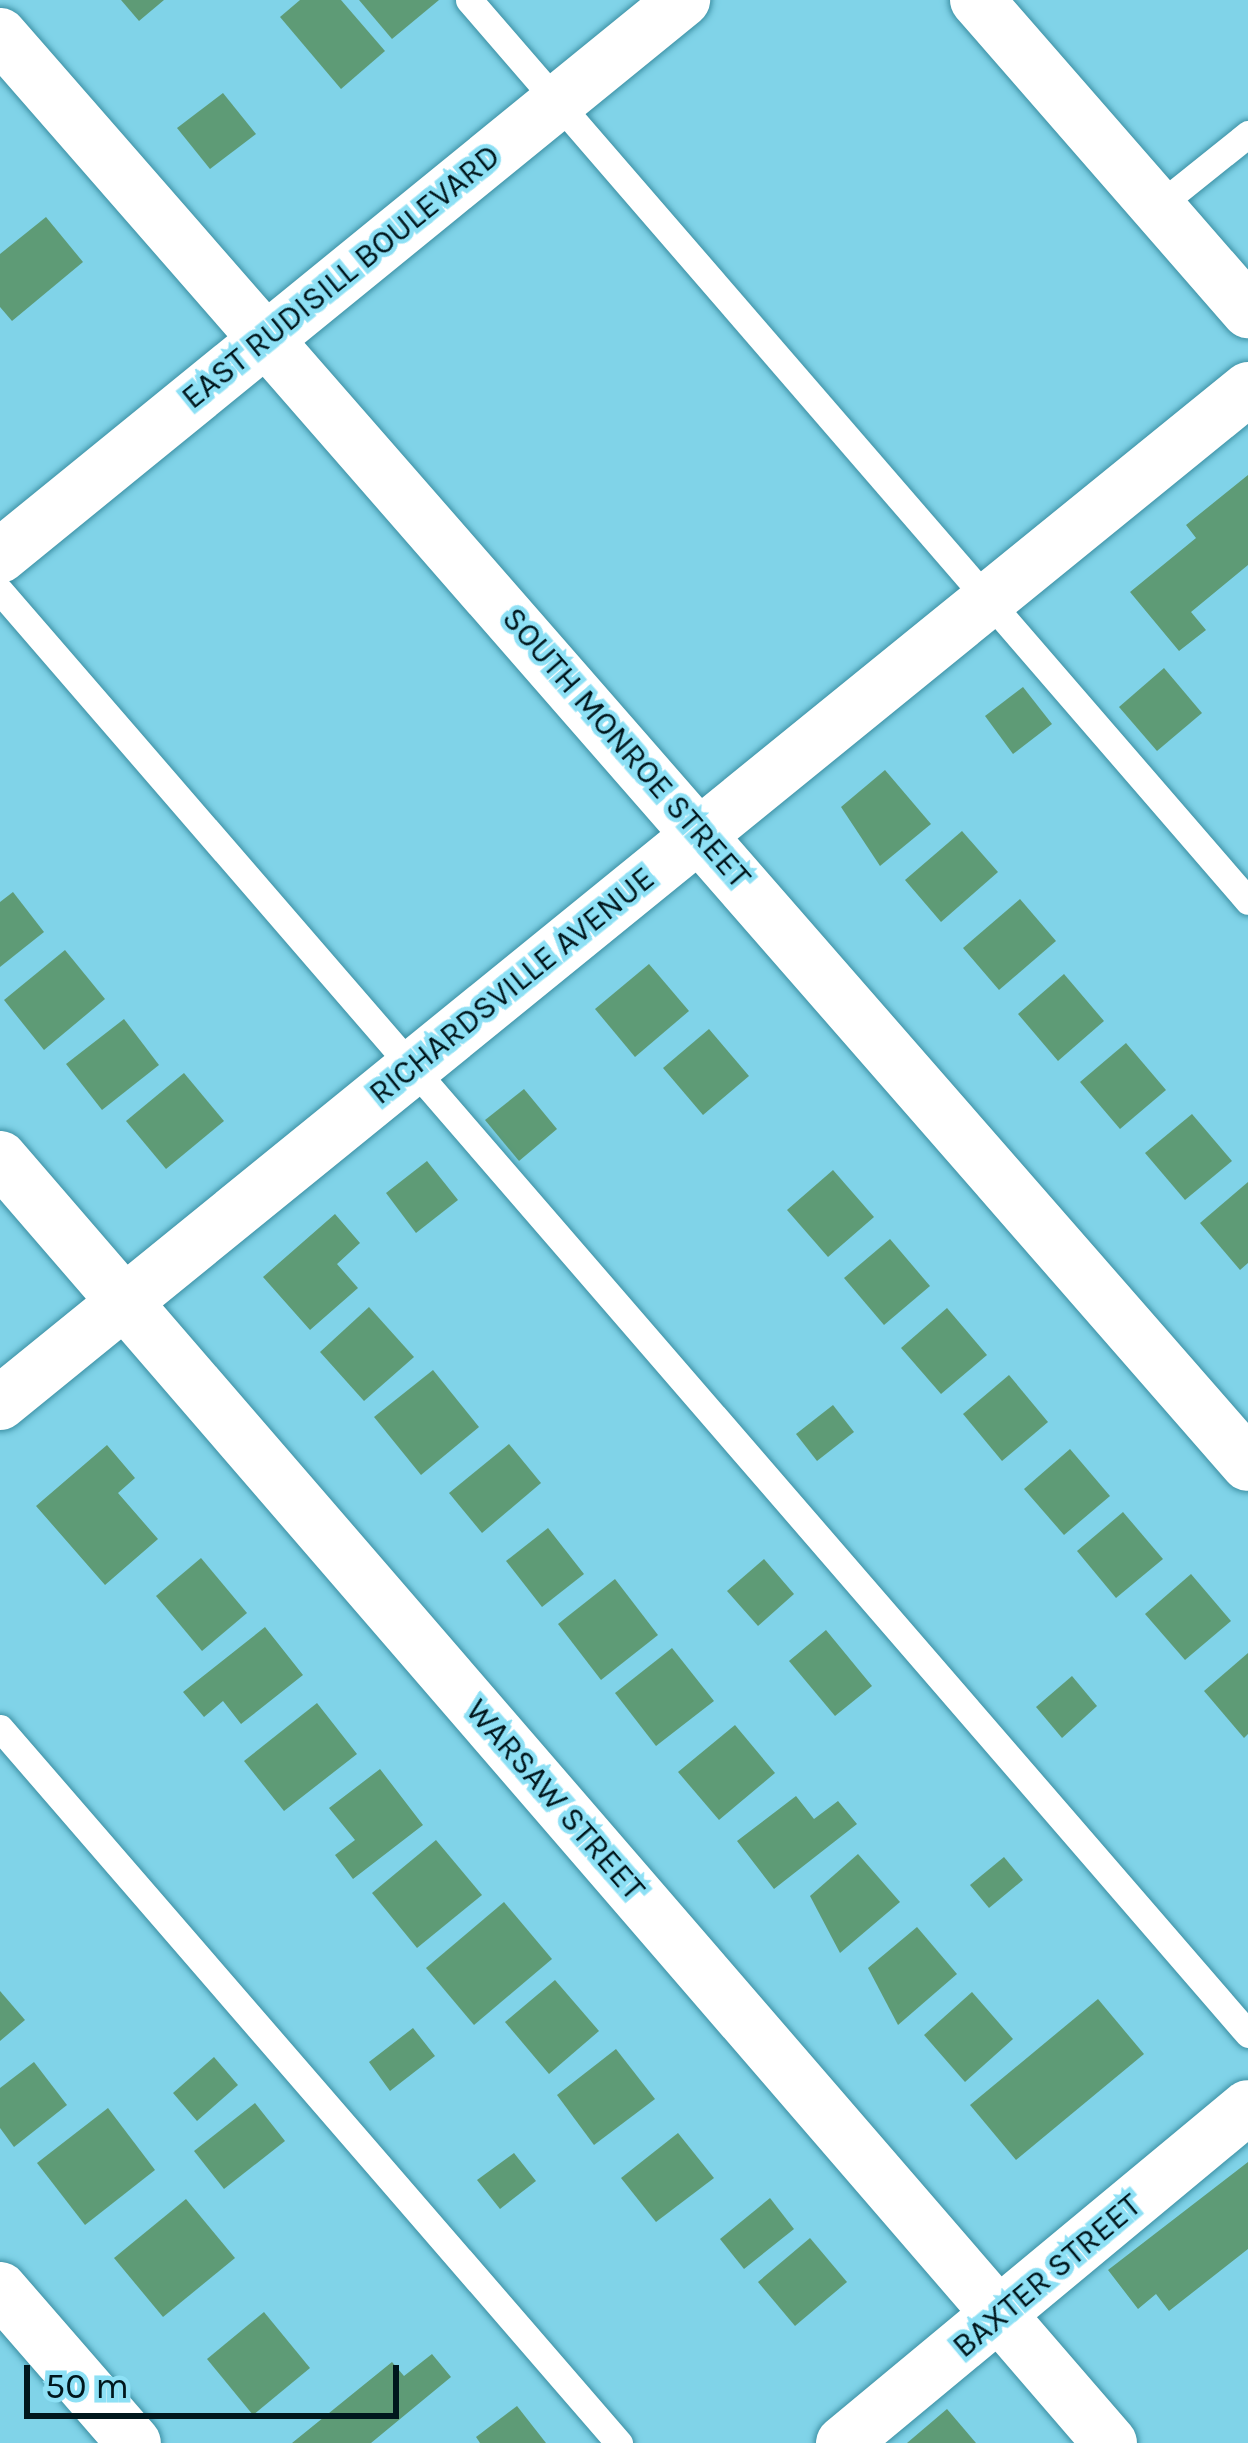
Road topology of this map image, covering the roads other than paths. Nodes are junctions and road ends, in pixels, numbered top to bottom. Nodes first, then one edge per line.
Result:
1 (469, 0) edge
2 (683, 0) edge
3 (977, 0) edge
4 (0, 35) edge
5 (556, 103) junction
6 (1248, 134) edge
7 (1157, 207) junction
8 (1248, 311) edge
9 (267, 335) junction
10 (1248, 389) edge
11 (0, 556) edge
12 (0, 591) edge
13 (988, 601) junction
14 (700, 833) junction
15 (1248, 901) edge
16 (414, 1065) junction
17 (0, 1157) edge
18 (124, 1302) junction
19 (0, 1403) edge
20 (1248, 1464) edge
21 (0, 1728) edge
22 (1248, 2034) edge
23 (1248, 2107) edge
24 (0, 2289) edge
25 (1001, 2316) junction
26 (134, 2443) edge
27 (620, 2443) edge
28 (844, 2443) edge
29 (1110, 2443) edge

1 - 5 lane
2 - 5 street, EAST RUDISILL BOULEVARD
3 - 7 street
4 - 9 street, SOUTH MONROE STREET
5 - 9 street, EAST RUDISILL BOULEVARD
5 - 13 lane
6 - 7 lane
7 - 8 street
9 - 11 street, EAST RUDISILL BOULEVARD
9 - 14 street, SOUTH MONROE STREET
10 - 13 street, RICHARDSVILLE AVENUE
12 - 16 lane
13 - 14 street, RICHARDSVILLE AVENUE
13 - 15 lane
14 - 16 street, RICHARDSVILLE AVENUE
14 - 20 street, SOUTH MONROE STREET
16 - 18 street, RICHARDSVILLE AVENUE
16 - 22 lane
17 - 18 street, WARSAW STREET
18 - 19 street, RICHARDSVILLE AVENUE
18 - 25 street, WARSAW STREET
21 - 27 lane
23 - 25 street, BAXTER STREET
24 - 26 street
25 - 28 street, BAXTER STREET
25 - 29 street, WARSAW STREET

